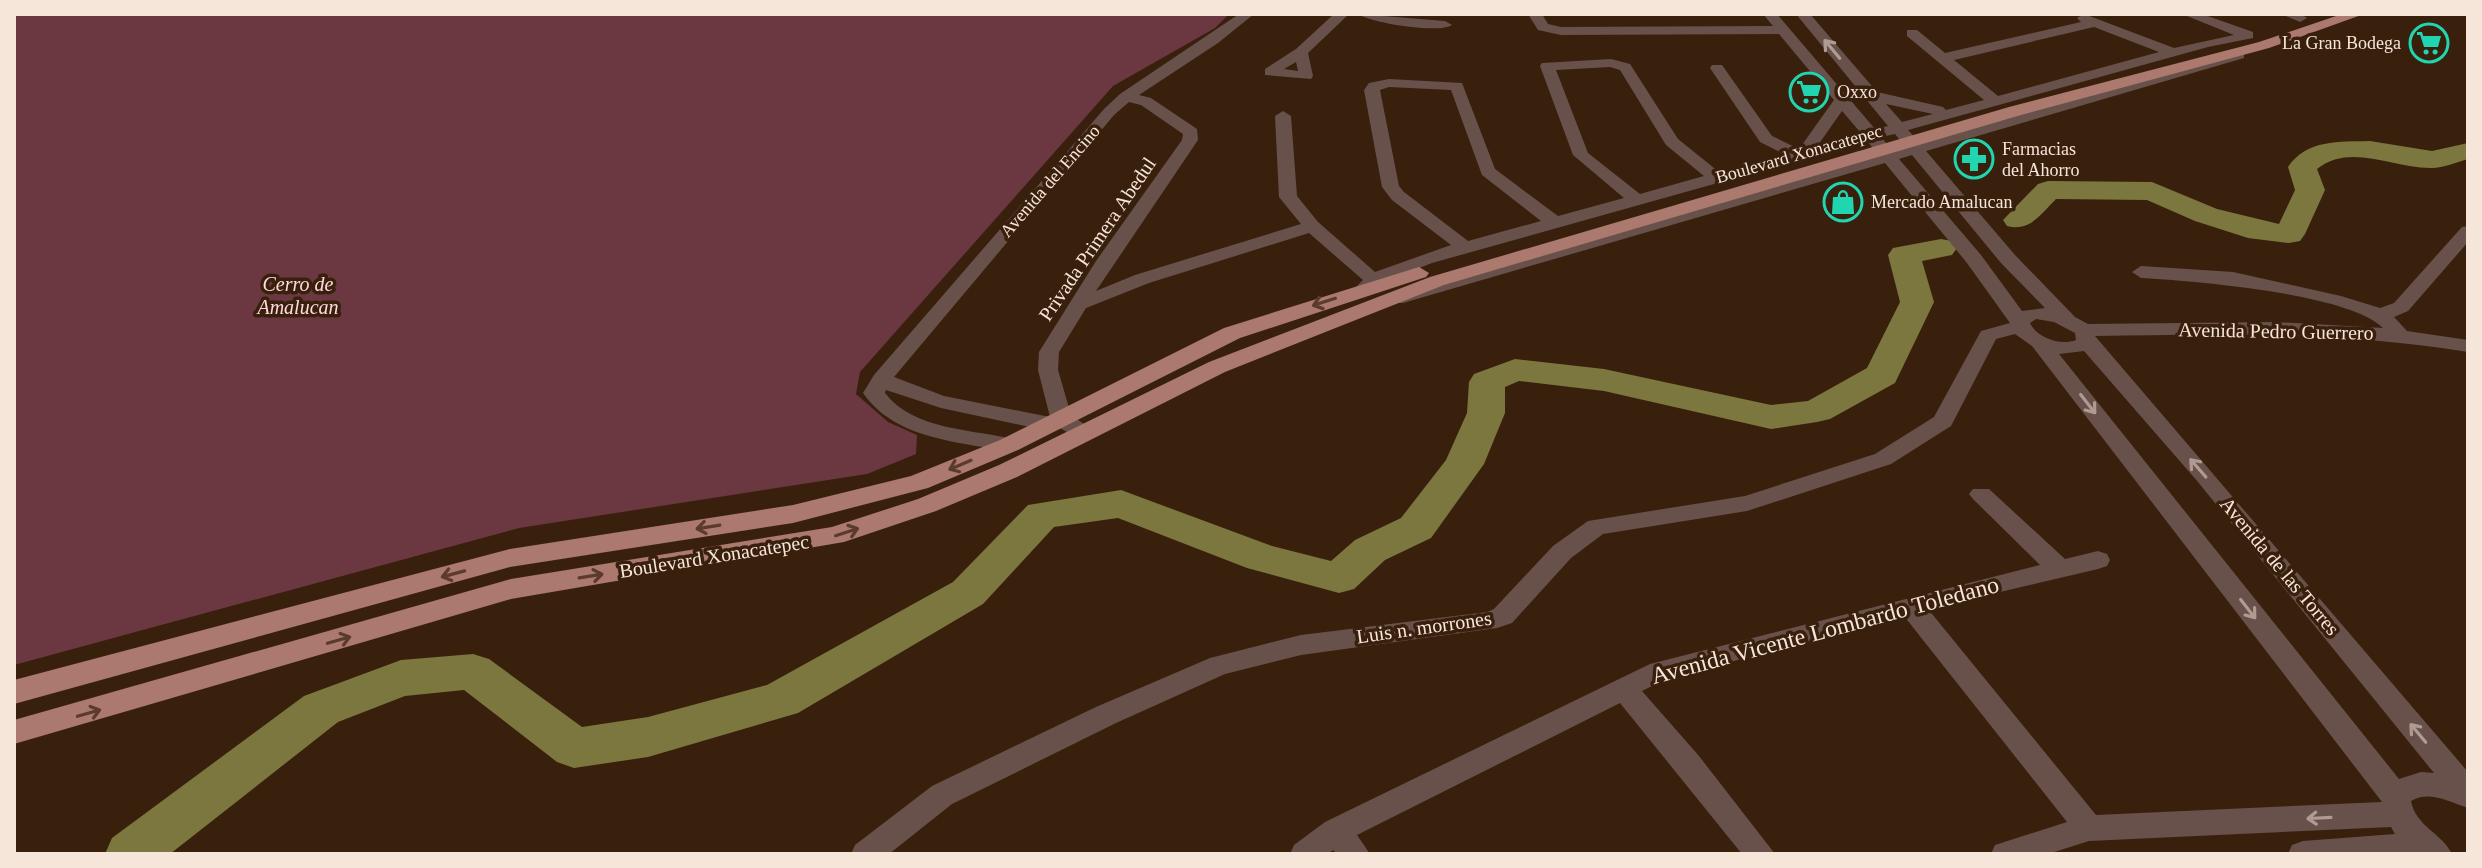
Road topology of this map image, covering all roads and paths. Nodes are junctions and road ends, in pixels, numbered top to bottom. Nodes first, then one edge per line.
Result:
1 (1247, 14) edge
2 (1342, 14) edge
3 (1365, 14) edge
4 (1535, 14) edge
5 (1770, 14) edge
6 (1803, 14) edge
7 (2071, 14) edge
8 (2189, 14) edge
9 (2357, 14) edge
10 (2300, 15) edge
11 (2097, 22) junction
12 (1445, 25) dead end
13 (1783, 30) junction
14 (1912, 33) dead end
15 (2243, 43) junction
16 (1301, 52) junction
17 (2173, 52) junction
18 (1941, 58) junction
19 (1717, 68) dead end
20 (1872, 96) junction
21 (1125, 97) junction
22 (1842, 100) junction
23 (1994, 100) junction
24 (1956, 110) junction
25 (1283, 116) dead end
26 (1924, 119) junction
27 (1898, 126) junction
28 (1870, 133) junction
29 (1958, 137) junction
30 (1915, 149) junction
31 (1807, 151) junction
32 (1888, 156) junction
33 (1854, 166) junction
34 (1716, 178) junction
35 (1638, 201) junction
36 (1600, 212) junction
37 (1557, 224) junction
38 (1312, 226) junction
39 (2468, 231) edge
40 (1629, 232) junction
41 (1465, 247) junction
42 (1974, 259) junction
43 (2008, 259) junction
44 (1105, 261) junction
45 (2141, 272) dead end
46 (1142, 279) junction
47 (1376, 288) junction
48 (1080, 304) junction
49 (2381, 315) junction
50 (2026, 330) junction
51 (2080, 330) junction
52 (2399, 333) junction
53 (2468, 346) edge
54 (881, 379) junction
55 (1055, 421) junction
56 (1086, 433) junction
57 (1009, 445) junction
58 (1981, 494) dead end
59 (2098, 560) dead end
60 (2060, 569) junction
61 (1910, 605) junction
62 (1622, 687) junction
63 (14, 692) edge
64 (14, 732) edge
65 (2468, 794) edge
66 (2397, 806) junction
67 (2089, 828) junction
68 (1346, 843) edge
69 (2430, 849) edge
70 (866, 854) edge
71 (1305, 854) edge
72 (1760, 854) edge
73 (2006, 854) edge
74 (2303, 854) edge

1 - 21 street, Avenida del Encino
2 - 16 street
3 - 12 street
4 - 13 street
5 - 13 street
20 -> 6 street, Avenida de las Torres
7 - 11 street
8 - 15 street
9 - 15 main road, Boulevard Xonacatepec
10 - 15 main road, Boulevard Xonacatepec
11 - 17 street
11 - 18 street
13 - 22 street
14 - 18 street
15 - 17 street, Boulevard Xonacatepec
15 - 29 street, Boulevard Xonacatepec
15 - 47 main road, Boulevard Xonacatepec
16 - 16 street
17 - 23 street, Boulevard Xonacatepec
18 - 23 street
19 - 31 street
20 - 24 street
20 - 27 street, Avenida de las Torres
21 - 44 street, Privada Primera Abedul
21 - 54 street, Avenida del Encino
22 - 28 street
22 - 31 street
23 - 24 street, Boulevard Xonacatepec
24 - 26 street, Boulevard Xonacatepec
25 - 38 street
26 - 27 street, Boulevard Xonacatepec
26 - 29 street
27 - 28 street, Boulevard Xonacatepec
27 - 30 street, Avenida de las Torres
28 - 31 street, Boulevard Xonacatepec
28 - 32 street
29 - 30 street, Boulevard Xonacatepec
30 - 32 street, Boulevard Xonacatepec
30 - 43 street, Avenida de las Torres
31 - 33 street
31 - 34 street, Boulevard Xonacatepec
32 - 33 street, Boulevard Xonacatepec
32 - 42 street
33 - 40 street, Boulevard Xonacatepec
34 - 35 street, Boulevard Xonacatepec
34 - 35 street
35 - 36 street, Boulevard Xonacatepec
36 - 37 street, Boulevard Xonacatepec
36 - 40 street
37 - 41 street, Boulevard Xonacatepec
37 - 41 street
38 - 46 street
38 - 47 street
39 - 49 street
40 - 47 street, Boulevard Xonacatepec
41 - 47 street, Boulevard Xonacatepec
42 - 43 street
42 - 50 street
43 - 51 street, Avenida de las Torres
44 - 46 street
44 - 48 street, Privada Primera Abedul
45 - 49 street
46 - 48 street
47 -> 55 main road, Boulevard Xonacatepec
47 - 56 main road, Boulevard Xonacatepec
48 - 55 street, Privada Primera Abedul
49 - 52 street
50 - 51 street
50 - 51 street
50 -> 66 street
50 - 70 street, Luis n. morrones
51 - 52 street, Avenida Pedro Guerrero
65 -> 51 street, Avenida de las Torres
52 - 53 street, Avenida Pedro Guerrero
54 - 55 street
54 - 57 street
55 - 56 street
55 - 57 main road, Boulevard Xonacatepec
64 -> 56 main road, Boulevard Xonacatepec
57 -> 63 main road, Boulevard Xonacatepec
58 - 60 street
59 - 60 street, Avenida Vicente Lombardo Toledano
60 - 61 street, Avenida Vicente Lombardo Toledano
61 - 62 street, Avenida Vicente Lombardo Toledano
61 - 67 street
62 - 68 street, Avenida Vicente Lombardo Toledano
62 - 72 street
65 - 66 street
66 -> 67 street
66 - 69 street
67 - 73 street
68 - 71 street, Avenida Vicente Lombardo Toledano
69 - 74 street

